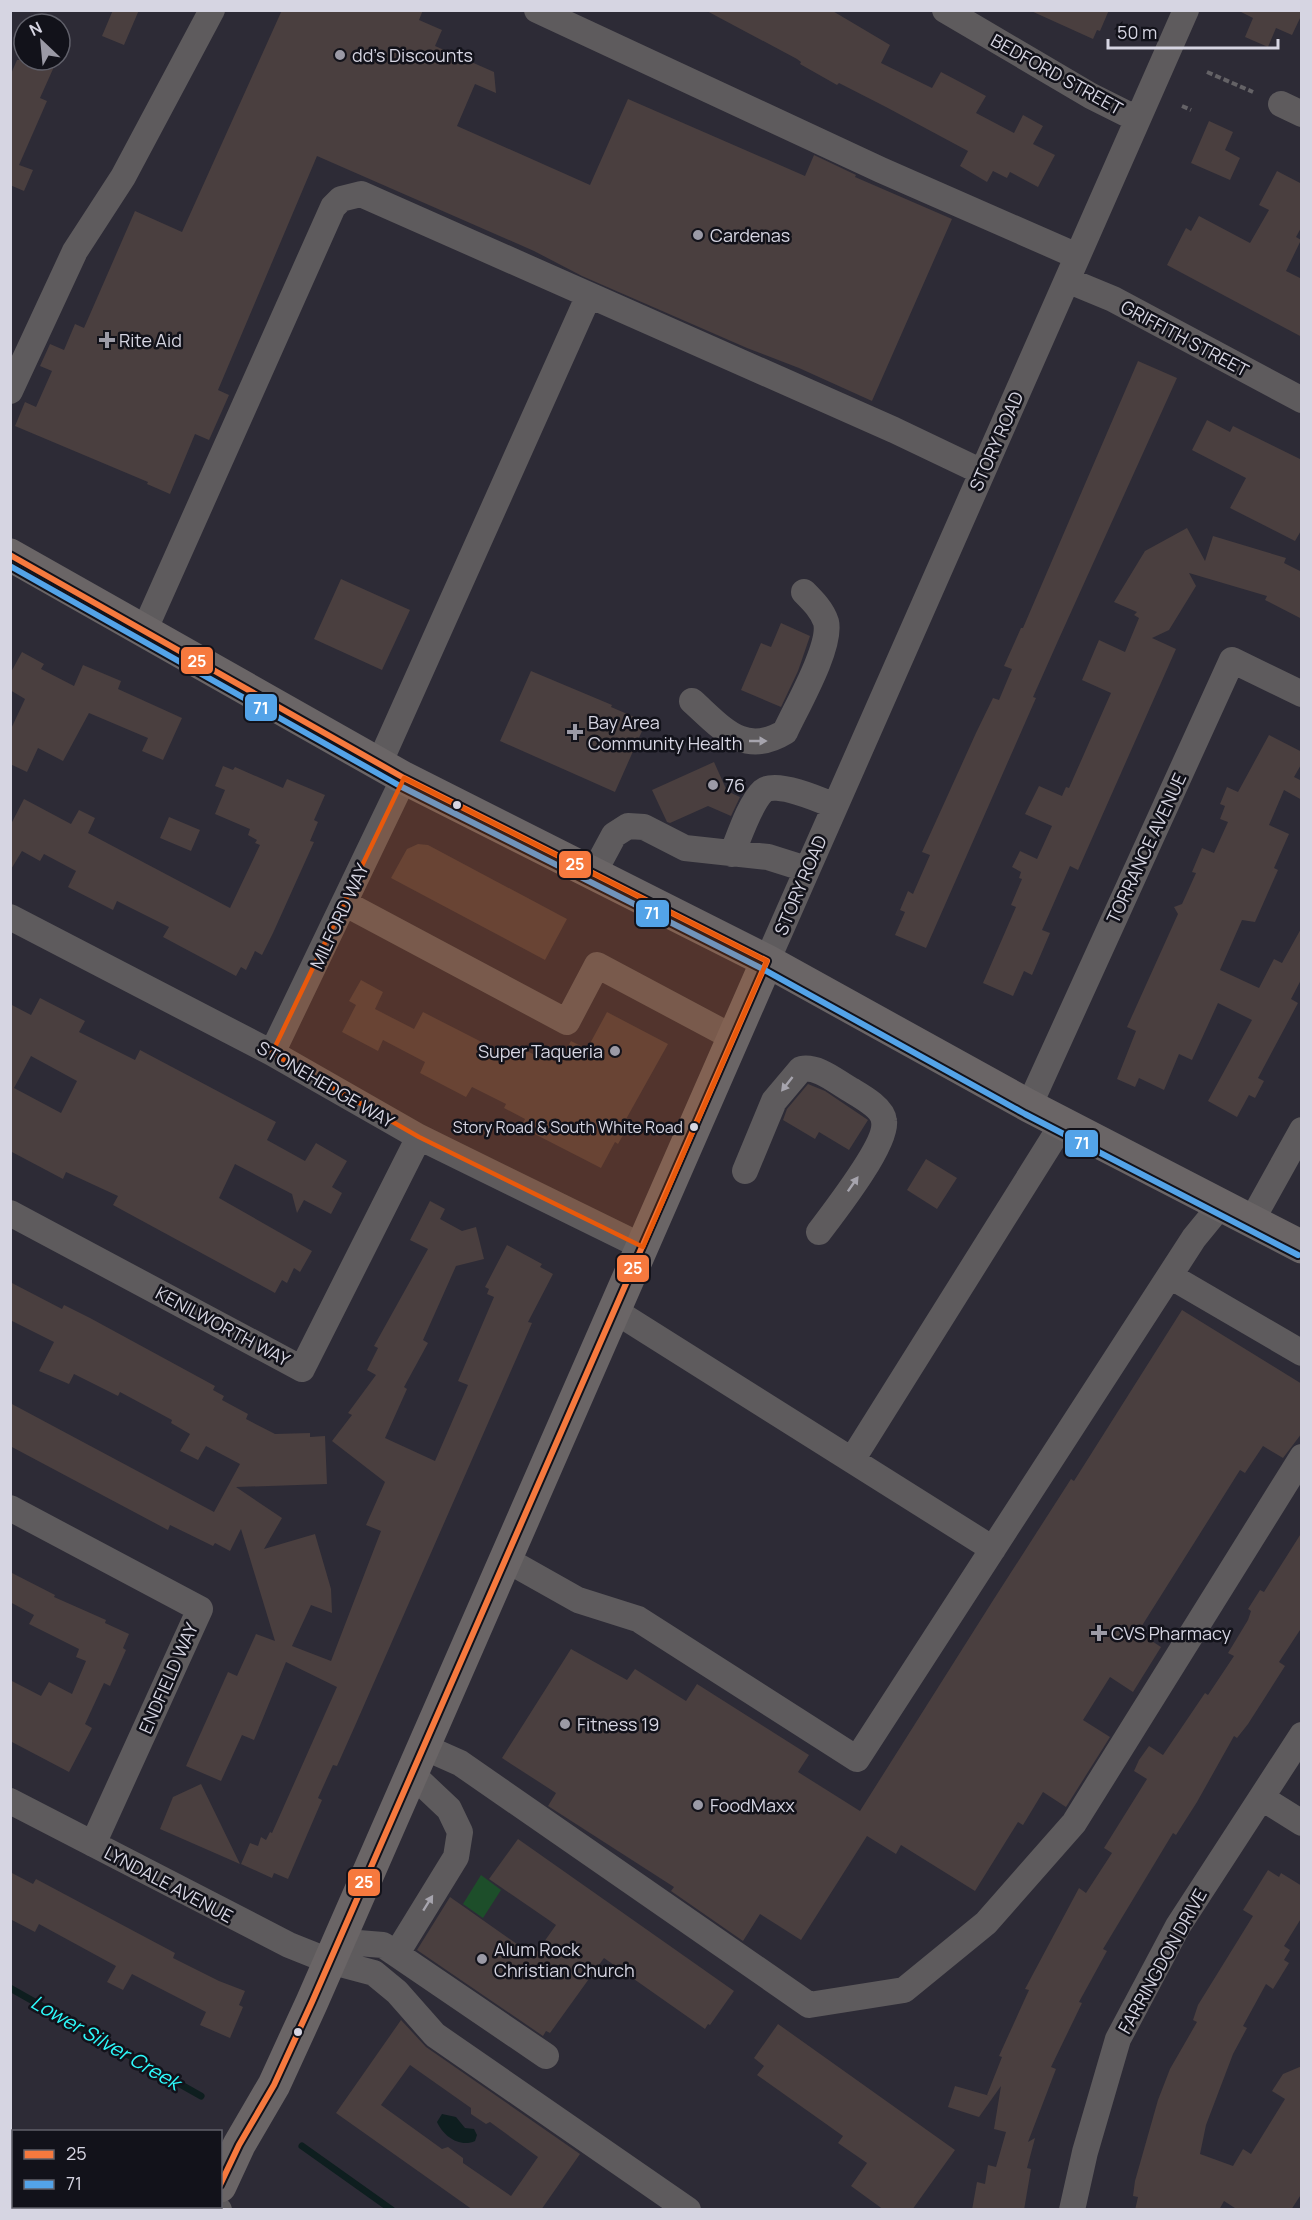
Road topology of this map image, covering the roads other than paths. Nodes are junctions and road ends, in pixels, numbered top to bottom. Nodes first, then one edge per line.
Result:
1 (212, 10) edge
2 (537, 10) edge
3 (945, 10) edge
4 (1186, 10) edge
5 (1137, 119) junction
6 (1072, 268) junction
7 (589, 295) junction
8 (10, 392) edge
9 (1302, 400) edge
10 (982, 472) junction
11 (10, 555) edge
12 (804, 592) dead end
13 (144, 631) junction
14 (1302, 694) edge
15 (692, 701) dead end
16 (391, 771) junction
17 (834, 806) junction
18 (732, 854) junction
19 (806, 869) junction
20 (593, 874) junction
21 (346, 904) junction
22 (10, 917) edge
23 (768, 962) junction
24 (734, 1038) junction
25 (272, 1053) junction
26 (1029, 1106) junction
27 (1063, 1123) junction
28 (1302, 1130) edge
29 (419, 1137) junction
30 (745, 1171) dead end
31 (1221, 1205) junction
32 (10, 1214) edge
33 (1252, 1220) junction
34 (819, 1232) dead end
35 (643, 1247) junction
36 (1302, 1247) edge
37 (1170, 1276) junction
38 (615, 1311) junction
39 (1302, 1353) edge
40 (1302, 1457) edge
41 (852, 1460) junction
42 (10, 1508) edge
43 (993, 1549) junction
44 (507, 1560) junction
45 (1302, 1735) edge
46 (417, 1760) junction
47 (1262, 1798) junction
48 (10, 1801) edge
49 (1302, 1823) edge
50 (93, 1844) junction
51 (397, 1953) junction
52 (330, 1961) junction
53 (546, 2056) dead end
54 (222, 2182) edge
55 (212, 2208) edge
56 (219, 2210) edge
57 (688, 2210) edge
58 (1072, 2210) edge

1 - 8 street
2 - 6 street, GRIFFITH STREET
3 - 5 street, BEDFORD STREET
4 - 5 street, STORY ROAD
5 - 6 street, STORY ROAD
6 - 9 street, GRIFFITH STREET
6 - 10 street, STORY ROAD
7 - 10 street
7 - 13 street
7 - 16 street, MILFORD WAY
10 - 17 street, STORY ROAD
11 - 13 main road
15 -> 12 street
13 - 16 main road
14 - 26 street, TORRANCE AVENUE
16 - 20 main road
16 - 21 street, MILFORD WAY
17 - 18 street
17 - 19 street, STORY ROAD
18 - 19 street
18 - 20 street
19 - 23 street, STORY ROAD
20 - 23 main road
21 - 24 street
21 - 25 street, MILFORD WAY
22 - 25 street, STONEHEDGE WAY
23 - 24 main road, STORY ROAD
23 - 26 main road
24 - 35 main road, STORY ROAD
25 - 29 street, STONEHEDGE WAY
26 - 27 main road
27 - 31 main road
27 - 41 street
28 - 33 street
29 - 32 street, KENILWORTH WAY
29 - 35 street, STONEHEDGE WAY
34 -> 30 street
31 - 33 main road
31 - 37 street
33 - 36 main road
35 - 38 main road, STORY ROAD
37 - 39 street
37 - 43 street
38 - 41 street
38 - 44 main road, STORY ROAD
40 - 46 street
41 - 43 street
42 - 50 street, ENDFIELD WAY
43 - 44 street
44 - 46 main road, STORY ROAD
45 - 47 street, FARRINGDON DRIVE
51 -> 46 street
46 - 52 main road, STORY ROAD
47 - 49 street
47 - 58 street, FARRINGDON DRIVE
48 - 50 street, LYNDALE AVENUE
50 - 52 street, LYNDALE AVENUE
51 - 52 street
51 - 53 street
52 - 54 main road, STORY ROAD
52 - 57 street, LYNDALE AVENUE
55 - 56 street

